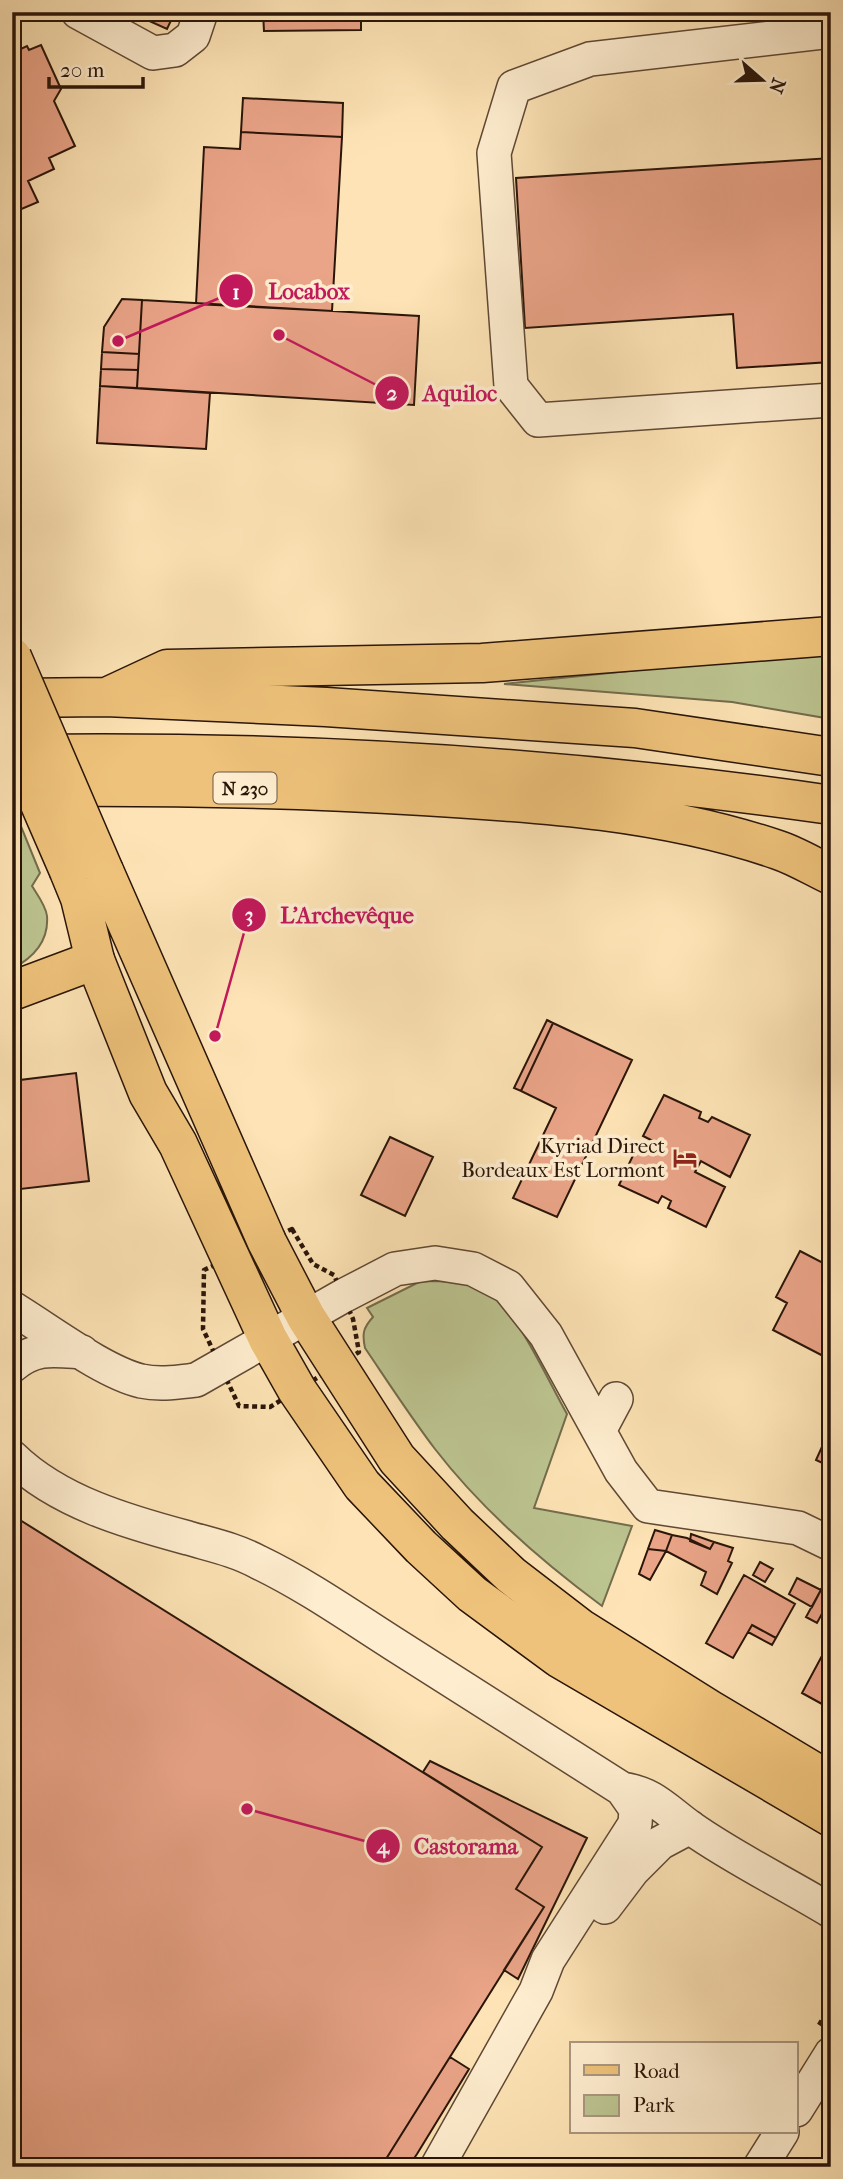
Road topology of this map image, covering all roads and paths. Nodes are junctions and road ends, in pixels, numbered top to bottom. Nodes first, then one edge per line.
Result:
1 (78, 12) edge
2 (201, 12) edge
3 (829, 25) edge
4 (831, 400) edge
5 (831, 636) edge
6 (12, 657) edge
7 (106, 697) junction
8 (12, 698) edge
9 (12, 740) edge
10 (12, 754) edge
11 (831, 757) edge
12 (12, 787) edge
13 (831, 805) edge
14 (831, 875) edge
15 (97, 882) junction
16 (95, 960) junction
17 (12, 991) edge
18 (12, 1308) edge
19 (306, 1317) junction
20 (268, 1339) junction
21 (83, 1352) junction
22 (12, 1366) edge
23 (616, 1399) dead end
24 (599, 1431) junction
25 (12, 1457) edge
26 (831, 1544) edge
27 (831, 1782) edge
28 (622, 1788) junction
29 (831, 1817) edge
30 (690, 1827) junction
31 (831, 1911) edge
32 (536, 1991) junction
33 (831, 2054) edge
34 (798, 2107) edge
35 (781, 2134) edge
36 (437, 2167) edge
37 (760, 2167) edge

1 - 2 street
3 - 4 street
5 - 7 main road
6 - 15 main road, bridge
7 - 8 main road
7 - 11 main road
9 - 15 main road, bridge
10 - 13 main road, N 230
12 - 14 main road, N 230
15 - 16 main road
15 - 16 main road
15 - 19 main road
16 - 17 main road
16 - 20 main road
18 - 21 street
19 - 20 street
19 - 24 street
19 - 27 main road
20 - 21 street
20 - 29 main road
21 - 22 street
23 - 24 street
24 - 26 street
25 - 28 street
28 - 30 street
28 - 32 street
30 - 31 street
30 - 32 street
32 - 36 street
33 - 34 street
35 - 37 street

